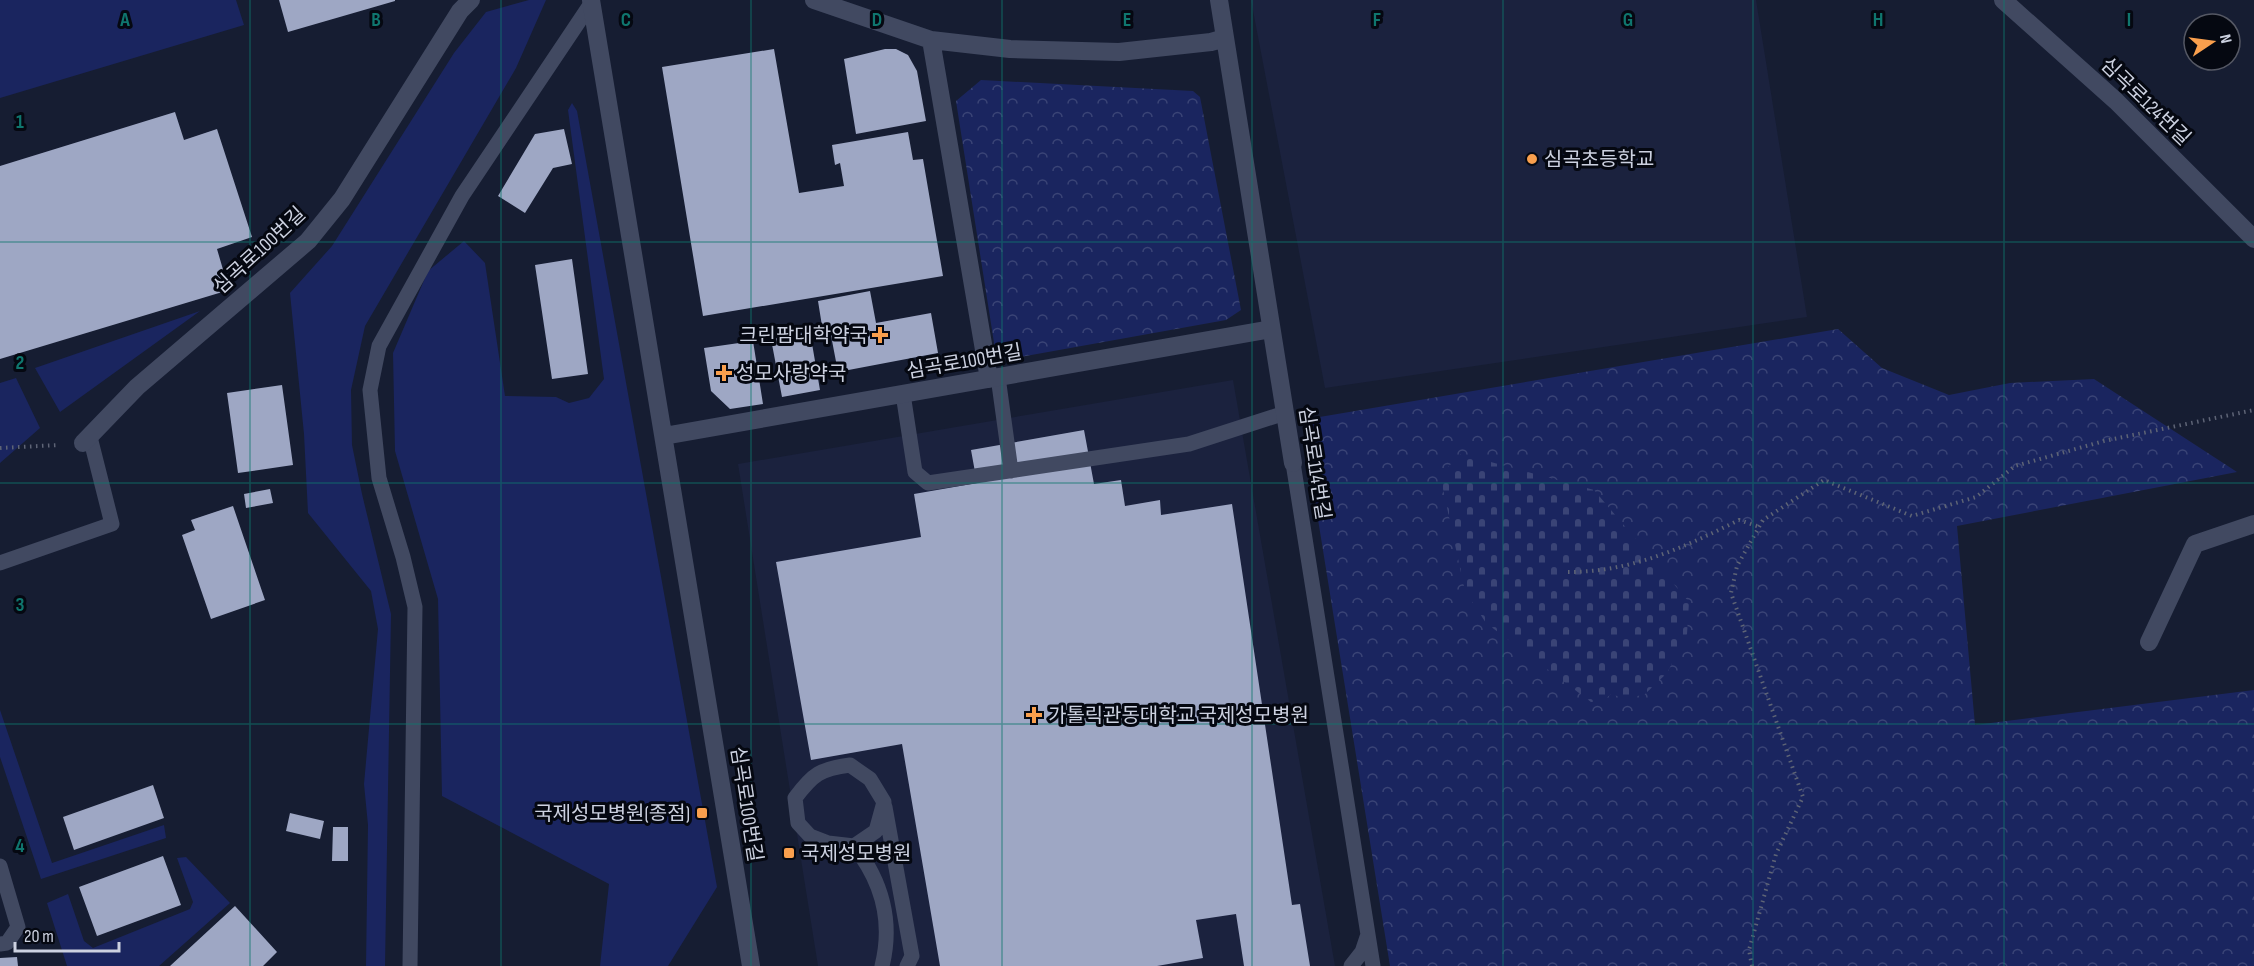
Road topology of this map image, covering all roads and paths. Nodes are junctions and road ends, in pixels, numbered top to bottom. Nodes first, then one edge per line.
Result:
1 (471, 0) edge
2 (814, 0) edge
3 (1219, 0) edge
4 (2003, 0) edge
5 (592, 1) edge
6 (1225, 38) junction
7 (931, 40) junction
8 (2254, 239) edge
9 (1271, 329) junction
10 (993, 378) junction
11 (903, 394) junction
12 (2254, 410) edge
13 (1285, 413) junction
14 (664, 436) junction
15 (87, 440) junction
16 (0, 448) edge
17 (1293, 463) joint
18 (1011, 471) junction
19 (2254, 524) edge
20 (1760, 527) junction
21 (0, 563) edge
22 (1568, 572) dead end
23 (2149, 642) dead end
24 (884, 802) junction
25 (854, 846) junction
26 (0, 866) edge
27 (1368, 934) junction
28 (0, 944) edge
29 (410, 966) edge
30 (751, 966) edge
31 (882, 966) edge
32 (907, 966) edge
33 (1351, 966) edge
34 (1373, 966) edge
35 (1752, 966) edge

1 - 15 street, 심곡로100번길
2 - 7 street
3 - 6 street, 심곡로114번길
4 - 8 street, 심곡로124번길
5 - 14 street, 심곡로100번길
5 - 29 lane
6 - 7 street
6 - 9 street, 심곡로114번길
7 - 10 street
9 - 10 street, 심곡로100번길
9 - 13 street, 심곡로114번길
10 - 11 street, 심곡로100번길
10 - 18 lane
11 - 14 street, 심곡로100번길
11 - 18 lane
12 - 20 path
13 - 17 street, 심곡로114번길
13 - 18 lane
14 - 30 street, 심곡로100번길
15 - 16 path
15 - 21 lane
17 - 27 lane, 심곡로114번길
19 - 23 street
20 - 22 path
20 - 35 path
24 - 25 lane
24 - 25 lane
24 - 32 lane
25 - 31 lane
26 - 28 lane
27 - 33 lane
27 - 34 lane, 심곡로114번길

